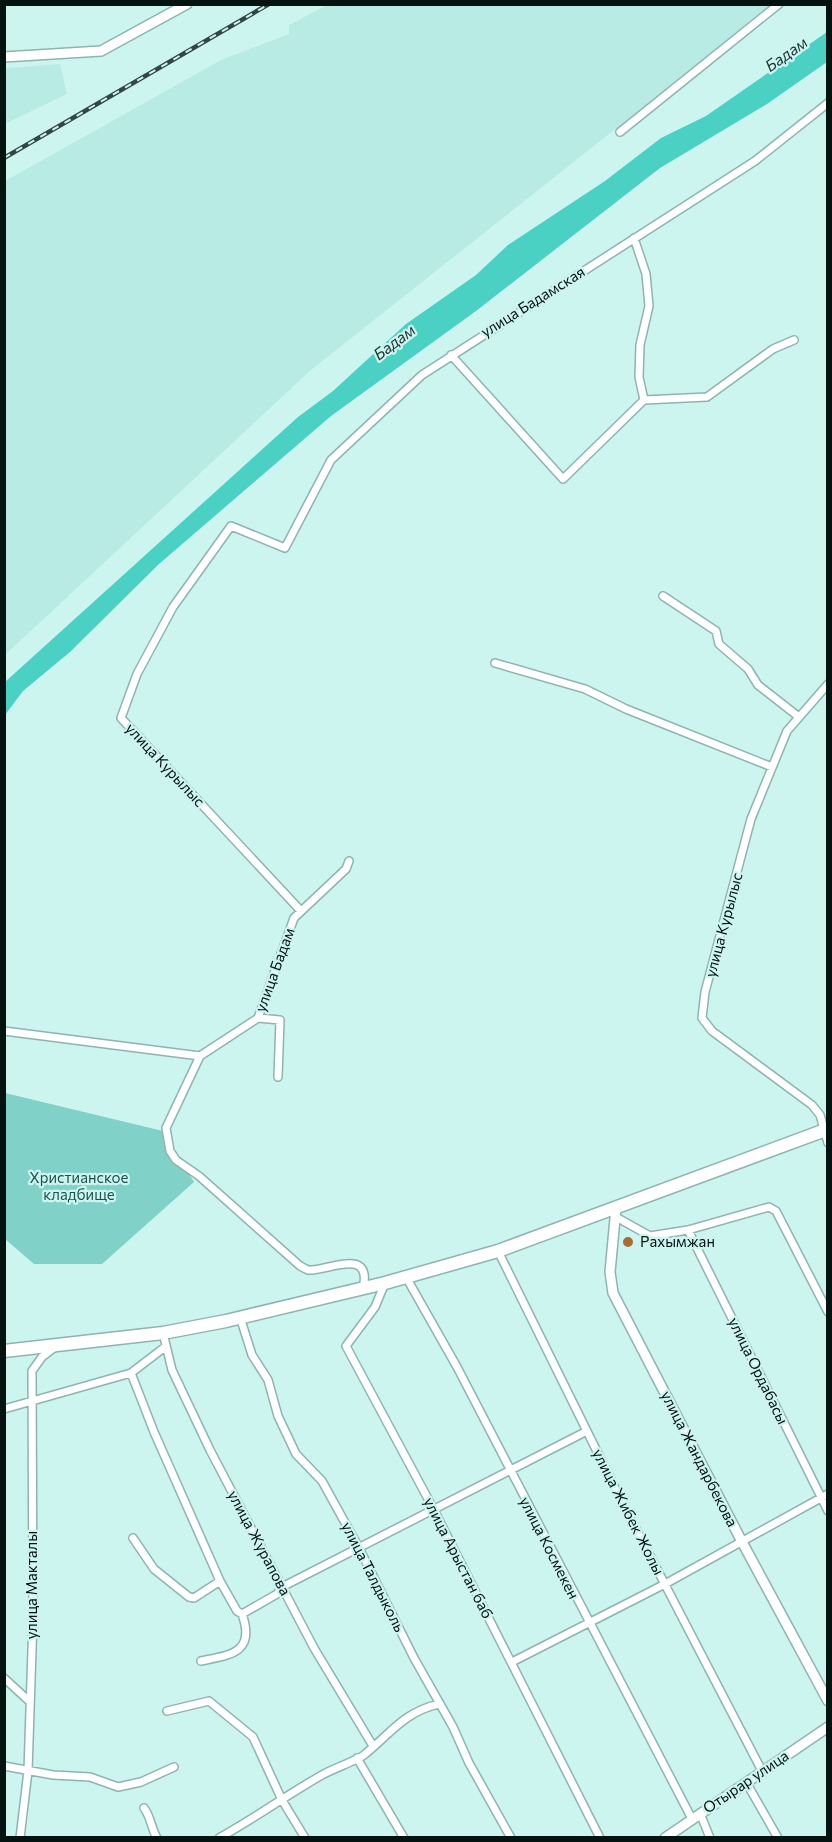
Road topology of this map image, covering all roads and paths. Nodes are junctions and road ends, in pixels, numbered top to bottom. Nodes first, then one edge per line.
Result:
1 (187, 4) edge
2 (779, 4) edge
3 (4, 57) edge
4 (828, 103) edge
5 (620, 132) dead end
6 (634, 238) junction
7 (794, 340) dead end
8 (451, 356) junction
9 (644, 400) junction
10 (285, 548) joint
11 (663, 596) dead end
12 (495, 663) dead end
13 (828, 684) edge
14 (799, 717) junction
15 (772, 767) junction
16 (349, 861) dead end
17 (301, 911) junction
18 (258, 1018) junction
19 (4, 1031) edge
20 (200, 1056) junction
21 (278, 1077) dead end
22 (826, 1130) edge
23 (828, 1143) edge
24 (616, 1212) junction
25 (688, 1230) junction
26 (498, 1251) junction
27 (406, 1277) junction
28 (385, 1283) junction
29 (363, 1289) junction
30 (828, 1312) edge
31 (240, 1317) junction
32 (163, 1333) junction
33 (59, 1344) junction
34 (165, 1347) junction
35 (4, 1351) edge
36 (131, 1373) junction
37 (30, 1403) junction
38 (4, 1409) edge
39 (587, 1431) junction
40 (510, 1472) junction
41 (824, 1496) edge
42 (434, 1510) junction
43 (828, 1511) edge
44 (133, 1538) dead end
45 (741, 1540) junction
46 (359, 1548) junction
47 (220, 1581) junction
48 (665, 1584) junction
49 (282, 1587) junction
50 (242, 1614) junction
51 (588, 1623) junction
52 (201, 1661) dead end
53 (512, 1662) junction
54 (4, 1678) edge
55 (29, 1701) junction
56 (828, 1701) edge
57 (439, 1704) junction
58 (166, 1712) dead end
59 (828, 1727) edge
60 (373, 1746) junction
61 (357, 1758) junction
62 (4, 1766) edge
63 (174, 1767) dead end
64 (28, 1771) junction
65 (762, 1772) junction
66 (747, 1782) junction
67 (282, 1800) junction
68 (144, 1808) dead end
69 (700, 1813) junction
70 (692, 1819) junction
71 (20, 1838) edge
72 (157, 1838) edge
73 (219, 1838) edge
74 (305, 1838) edge
75 (404, 1838) edge
76 (511, 1838) edge
77 (600, 1838) edge
78 (665, 1838) edge
79 (710, 1838) edge
80 (778, 1838) edge

1 - 3 street
2 - 5 street
4 - 6 street, улица Бадамская
6 - 8 street, улица Бадамская
6 - 9 street
7 - 9 street
8 - 9 street
8 - 10 street, улица Бадамская
10 - 17 street, улица Курылыс
11 - 14 street
12 - 15 street
13 - 14 street, улица Курылыс
14 - 15 street, улица Курылыс
15 - 22 street, улица Курылыс
16 - 17 street, улица Бадам
17 - 18 street, улица Бадам
18 - 20 street, улица Бадам
18 - 21 street
19 - 20 street
20 - 29 street
22 - 23 street
22 - 24 highway
24 - 25 street
24 - 26 highway
24 - 45 street, улица Жандарбекова
25 - 30 street
25 - 41 street, улица Ордабасы
26 - 27 highway
26 - 39 street, улица Жибек Жолы
27 - 28 highway
27 - 40 street, улица Космекен
28 - 29 highway
28 - 42 street, улица Арыстан баб
29 - 31 highway
31 - 32 highway
31 - 46 street, улица Талдыколь
32 - 33 highway
32 - 34 street, улица Журапова
33 - 35 highway
33 - 37 street, улица Макталы
34 - 36 street
34 - 49 street, улица Журапова
36 - 37 street
36 - 47 street
37 - 38 street
37 - 55 street, улица Макталы
39 - 40 street
39 - 48 street, улица Жибек Жолы
40 - 42 street
40 - 51 street, улица Космекен
41 - 43 street, улица Ордабасы
41 - 45 street
42 - 46 street
42 - 53 street, улица Арыстан баб
44 - 47 street
45 - 48 street
45 - 56 street, улица Жандарбекова
46 - 49 street
46 - 57 street, улица Талдыколь
47 - 50 street
48 - 51 street
48 - 65 street, улица Жибек Жолы
49 - 50 street
49 - 60 street, улица Журапова
50 - 52 street
51 - 53 street
51 - 70 street, улица Космекен
53 - 77 street, улица Арыстан баб
54 - 55 street
55 - 64 street, улица Макталы
57 - 60 street
57 - 76 street, улица Талдыколь
58 - 67 street
59 - 65 street, Отырар улица
60 - 61 street
61 - 67 street
61 - 75 street
62 - 64 street
63 - 64 street
64 - 71 street, улица Макталы
65 - 66 street, Отырар улица
66 - 69 street, Отырар улица
66 - 80 street
67 - 73 street
67 - 74 street
68 - 72 street
69 - 70 street, Отырар улица
69 - 79 street
70 - 78 street, Отырар улица

